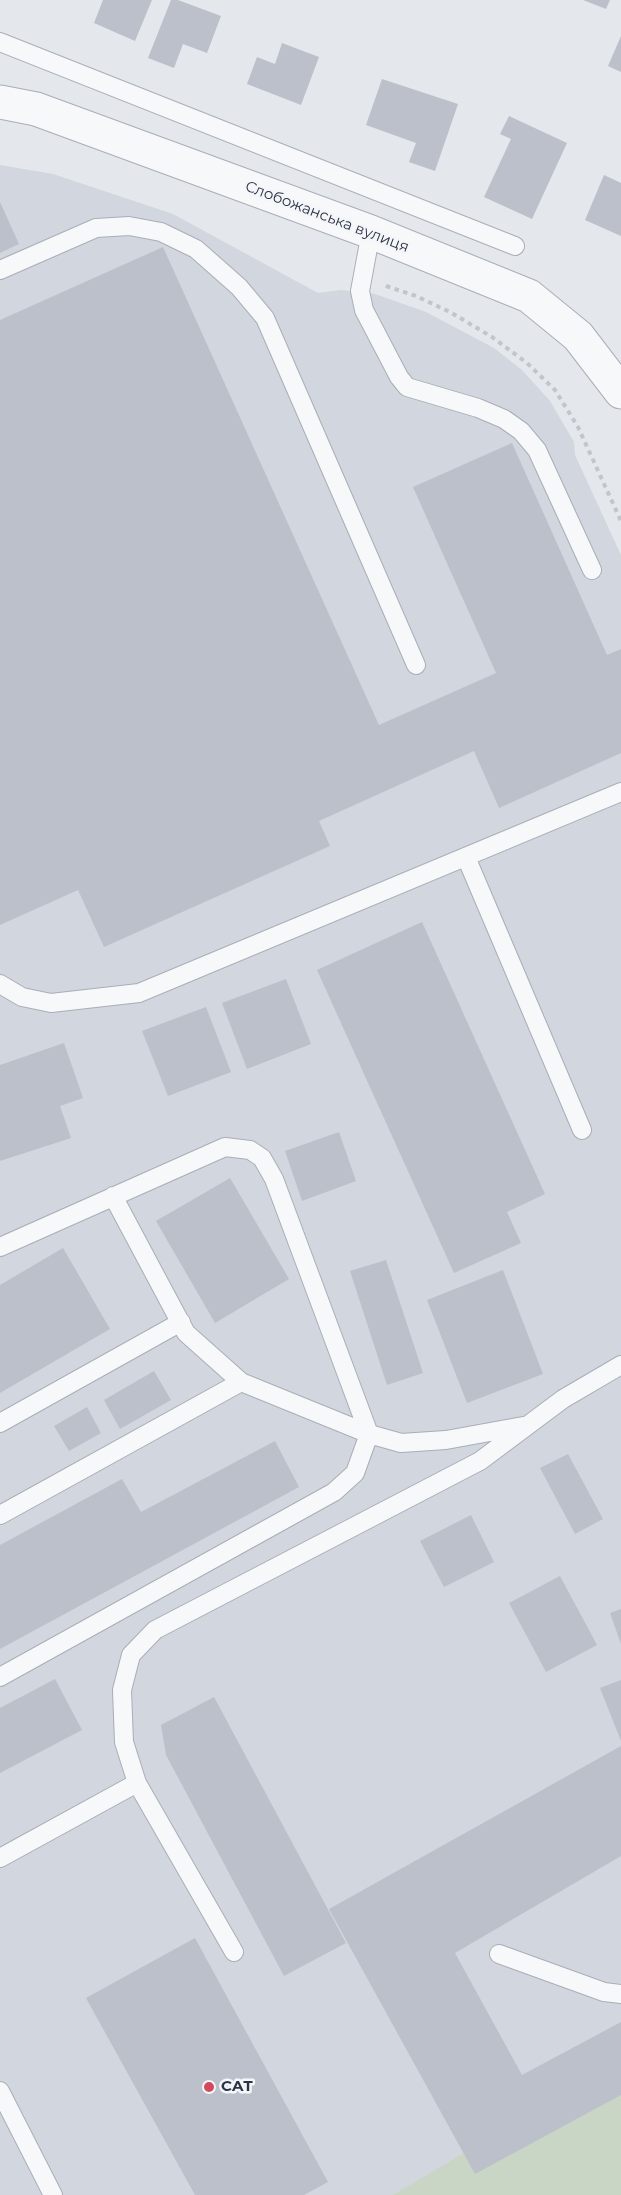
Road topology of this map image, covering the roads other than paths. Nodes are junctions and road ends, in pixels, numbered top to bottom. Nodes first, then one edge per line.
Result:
1 (0, 42) edge
2 (0, 102) edge
3 (371, 232) junction
4 (515, 246) dead end
5 (0, 270) edge
6 (621, 390) edge
7 (592, 570) dead end
8 (416, 665) dead end
9 (621, 792) edge
10 (466, 857) junction
11 (0, 984) edge
12 (582, 1130) dead end
13 (113, 1196) junction
14 (0, 1247) edge
15 (181, 1322) junction
16 (621, 1365) edge
17 (241, 1382) junction
18 (0, 1423) edge
19 (528, 1425) junction
20 (369, 1434) junction
21 (0, 1515) edge
22 (0, 1677) edge
23 (137, 1783) junction
24 (0, 1858) edge
25 (234, 1953) dead end
26 (499, 1954) dead end
27 (621, 1994) edge
28 (0, 2091) edge
29 (53, 2195) edge

1 - 4 lane
2 - 3 street, Слобожанська вулиця
3 - 6 street, Слобожанська вулиця
3 - 7 lane
5 - 8 lane
9 - 10 lane
10 - 11 lane
10 - 12 lane
13 - 14 lane
13 - 15 lane
13 - 20 lane
15 - 17 lane
15 - 18 lane
16 - 19 lane
17 - 20 lane
17 - 21 lane
19 - 20 lane
19 - 23 lane
20 - 22 lane
23 - 24 lane
23 - 25 lane
26 - 27 lane
28 - 29 lane

